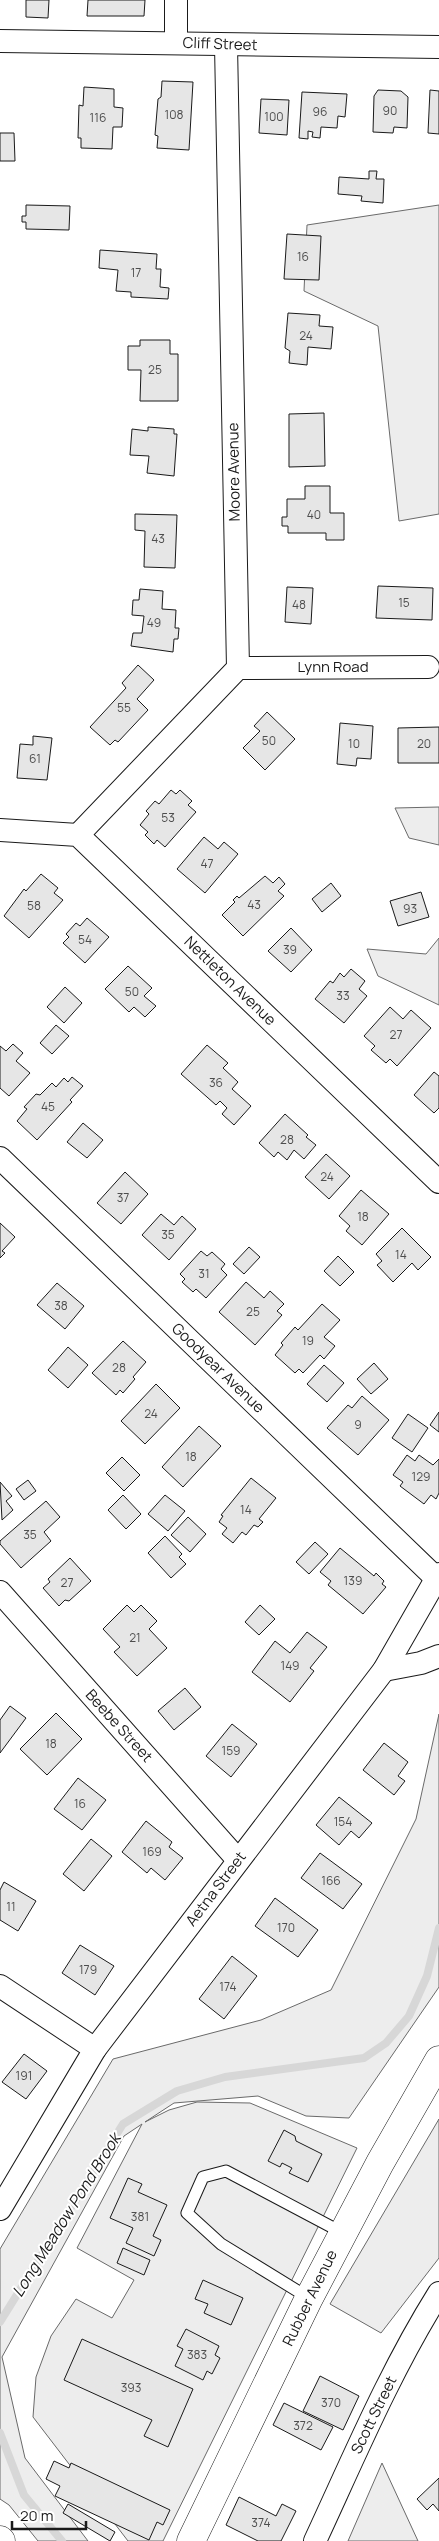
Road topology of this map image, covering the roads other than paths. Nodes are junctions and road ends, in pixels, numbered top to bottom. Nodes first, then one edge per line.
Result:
1 (176, 0) edge
2 (0, 41) edge
3 (176, 42) junction
4 (226, 45) junction
5 (439, 47) edge
6 (428, 667) dead end
7 (238, 668) junction
8 (0, 830) edge
9 (78, 835) junction
10 (0, 1158) edge
11 (439, 1182) edge
12 (438, 1576) edge
13 (0, 1592) edge
14 (439, 1656) edge
15 (384, 1670) junction
16 (238, 1860) junction
17 (0, 1986) edge
18 (95, 2049) junction
19 (439, 2060) edge
20 (0, 2209) edge
21 (343, 2233) junction
22 (439, 2292) edge
23 (309, 2298) junction
24 (191, 2541) edge
25 (315, 2541) edge

1 - 3 street
2 - 3 street, Cliff Street
3 - 4 street, Cliff Street
4 - 5 street, Cliff Street
4 - 7 street, Moore Avenue
6 - 7 street, Lynn Road
7 - 9 street
8 - 9 street
9 - 11 street, Nettleton Avenue
10 - 12 street, Goodyear Avenue
12 - 15 street, Aetna Street
13 - 16 street, Beebe Street
14 - 15 street
15 - 16 street, Aetna Street
16 - 18 street, Aetna Street
17 - 18 street
18 - 20 street, Aetna Street
19 - 21 street, Rubber Avenue
21 - 23 street, Rubber Avenue
21 - 23 lane
22 - 25 street, Scott Street
23 - 24 street, Rubber Avenue

